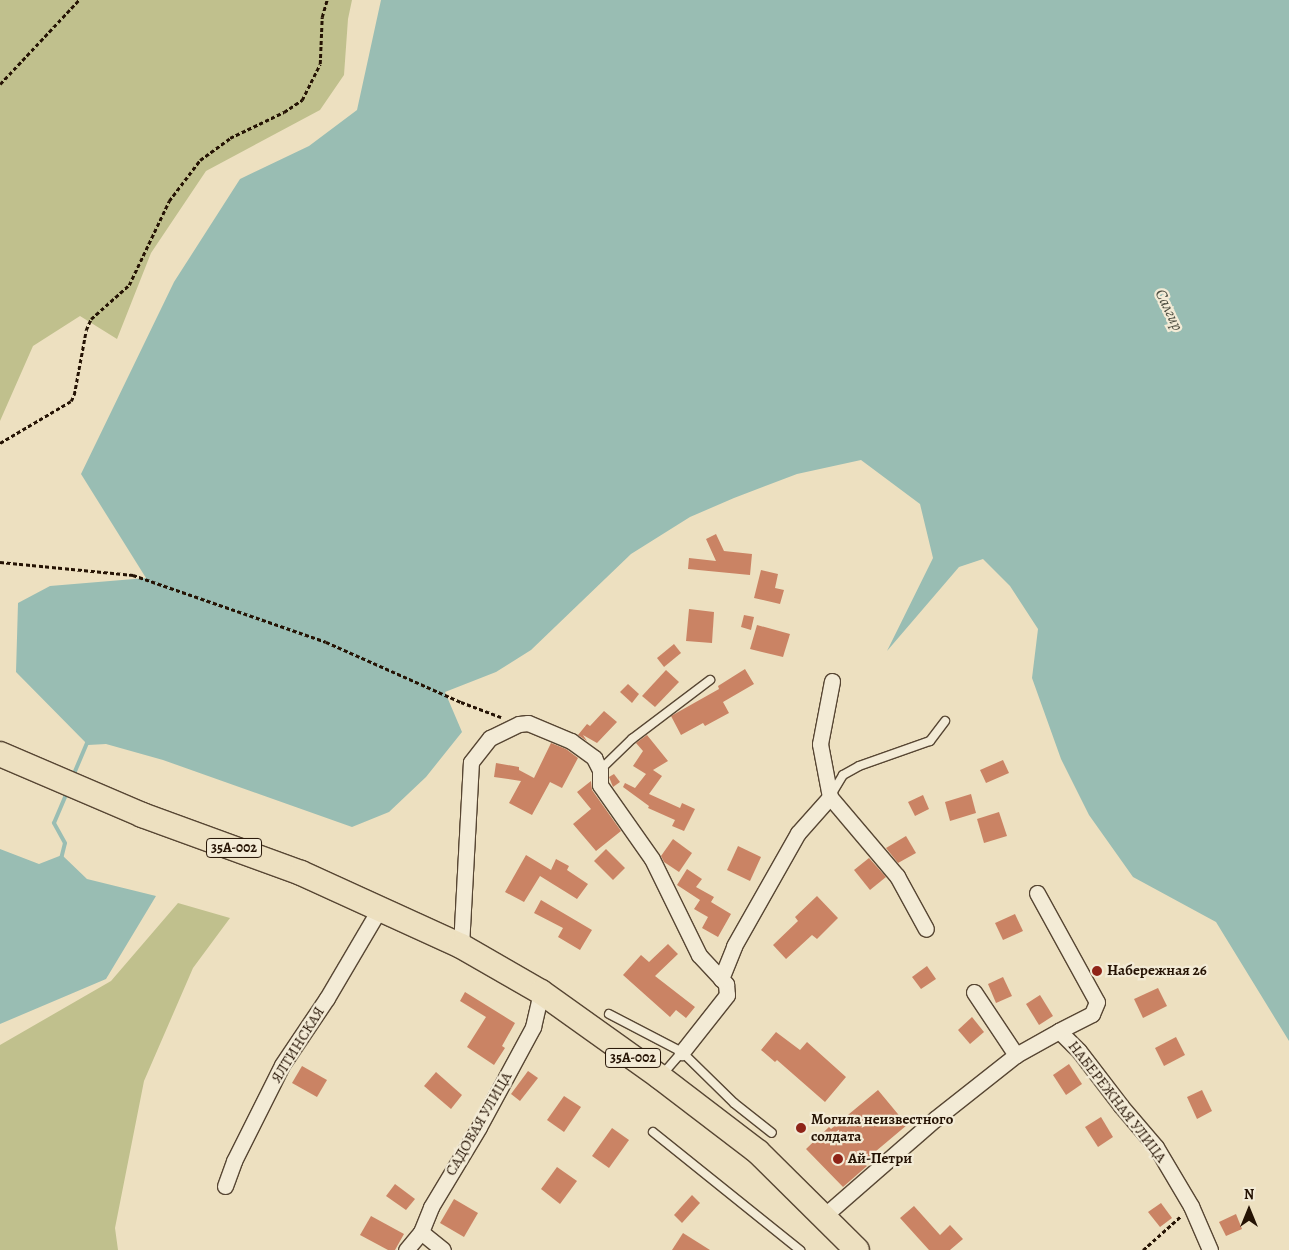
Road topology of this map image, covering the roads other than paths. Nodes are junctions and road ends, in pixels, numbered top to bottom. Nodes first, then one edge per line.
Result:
1 (710, 680) dead end
2 (832, 681) dead end
3 (945, 721) dead end
4 (0, 754) edge
5 (600, 770) junction
6 (830, 797) junction
7 (1036, 893) dead end
8 (380, 908) junction
9 (926, 929) dead end
10 (461, 946) junction
11 (721, 978) junction
12 (541, 992) junction
13 (974, 992) dead end
14 (609, 1014) dead end
15 (1059, 1031) junction
16 (682, 1052) junction
17 (1016, 1055) junction
18 (660, 1078) junction
19 (653, 1132) dead end
20 (772, 1133) dead end
21 (225, 1186) dead end
22 (824, 1216) junction
23 (421, 1232) junction
24 (406, 1250) edge
25 (443, 1250) edge
26 (800, 1250) edge
27 (857, 1250) edge
28 (1210, 1250) edge

1 - 5 lane
2 - 6 street
3 - 6 lane
4 - 8 main road, 35А-002
5 - 10 street
5 - 11 street
6 - 9 street
6 - 11 street
7 - 15 street, НАБЕРЕЖНАЯ УЛИЦА
8 - 10 main road, 35А-002
8 - 21 street, ЯЛТИНСКАЯ
10 - 12 main road, 35А-002
11 - 16 street
12 - 18 main road, 35А-002
12 - 23 street, САДОВАЯ УЛИЦА
13 - 17 street
14 - 16 lane
15 - 17 street
15 - 28 street, НАБЕРЕЖНАЯ УЛИЦА
16 - 18 lane
16 - 20 lane
17 - 22 street
18 - 22 main road, 35А-002
19 - 26 lane
22 - 27 main road, 35А-002
23 - 24 street, САДОВАЯ УЛИЦА
23 - 25 street

